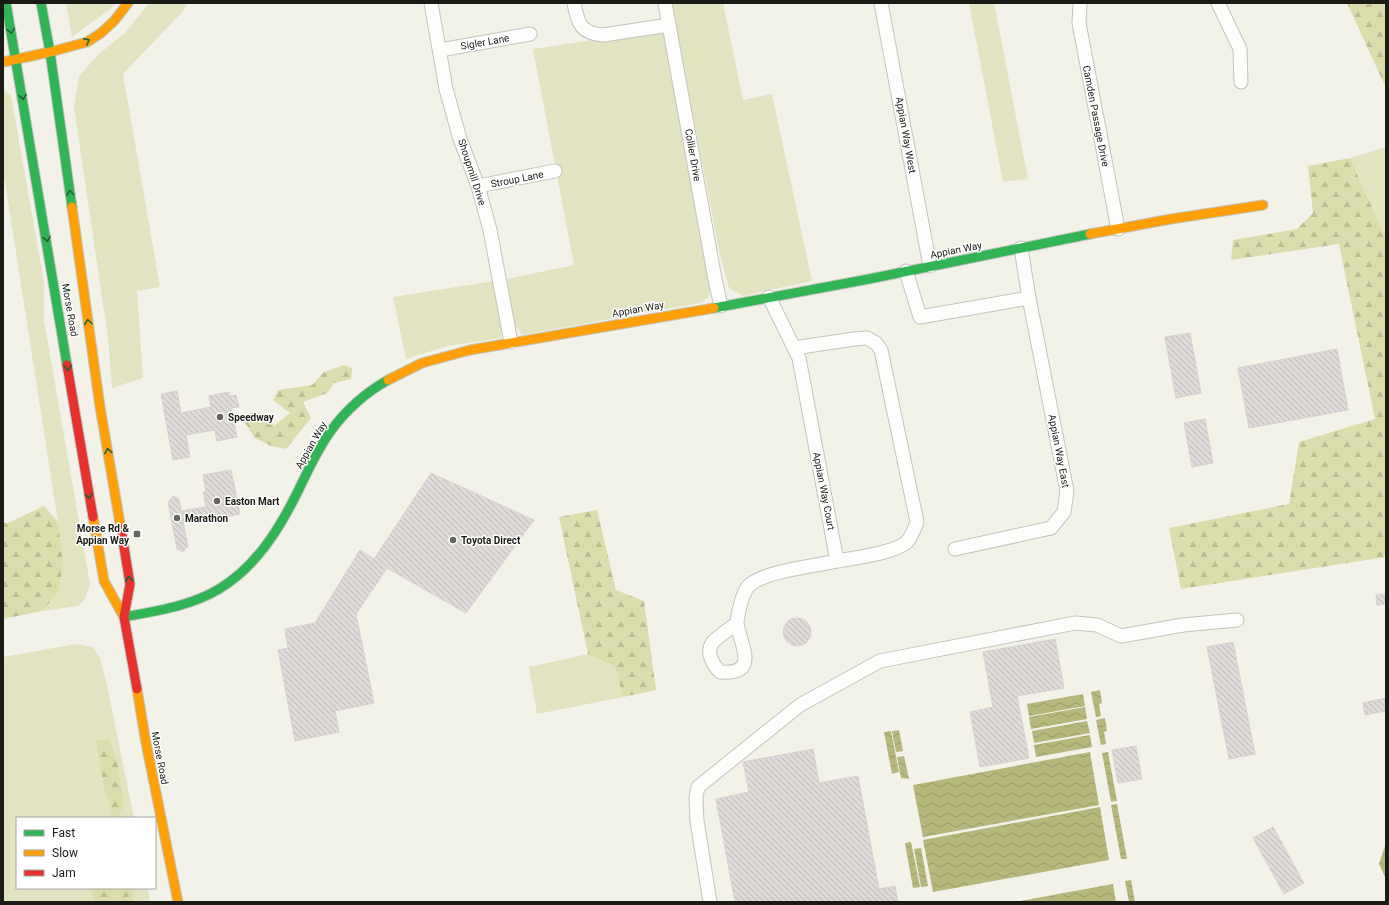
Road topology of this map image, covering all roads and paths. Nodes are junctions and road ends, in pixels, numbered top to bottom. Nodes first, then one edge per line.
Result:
1 (6, 3) edge
2 (41, 3) edge
3 (128, 3) edge
4 (431, 3) edge
5 (574, 3) edge
6 (666, 3) edge
7 (881, 3) edge
8 (1080, 3) edge
9 (1218, 3) edge
10 (670, 26) junction
11 (530, 34) dead end
12 (440, 50) junction
13 (50, 52) junction
14 (16, 59) junction
15 (3, 62) edge
16 (1241, 82) dead end
17 (555, 171) dead end
18 (478, 186) junction
19 (1263, 205) dead end
20 (1118, 229) junction
21 (1021, 248) junction
22 (930, 266) junction
23 (906, 272) junction
24 (769, 297) junction
25 (1029, 298) junction
26 (721, 306) junction
27 (511, 342) junction
28 (794, 348) junction
29 (955, 549) dead end
30 (837, 561) junction
31 (124, 617) junction
32 (1237, 620) dead end
33 (737, 623) dead end
34 (178, 902) edge
35 (710, 902) edge

1 -> 14 main road, Morse Road
2 - 13 main road, Morse Road
13 -> 3 main road
4 - 12 street, Shoupmill Drive
5 - 10 street
6 - 10 street, Collier Drive
7 - 22 street, Appian Way West
8 - 20 street, Camden Passage Drive
9 - 16 street
10 - 26 street, Collier Drive
11 - 12 street, Sigler Lane
12 - 18 street, Shoupmill Drive
13 - 14 main road
31 -> 13 main road, Morse Road
14 - 15 main road
14 -> 31 main road, Morse Road
17 - 18 street, Stroup Lane
18 - 27 street, Shoupmill Drive
19 - 20 main road, Appian Way
20 - 21 main road, Appian Way
21 - 22 main road, Appian Way
21 - 25 street, Appian Way East
22 - 23 main road, Appian Way
23 - 24 main road, Appian Way
23 - 25 street
24 - 26 main road, Appian Way
24 - 28 street, Appian Way Court
25 - 29 street, Appian Way East
26 - 27 main road, Appian Way
27 - 31 main road, Appian Way
28 - 30 street, Appian Way Court
28 - 30 street
30 - 33 street
31 - 34 main road, Morse Road
32 - 35 street

